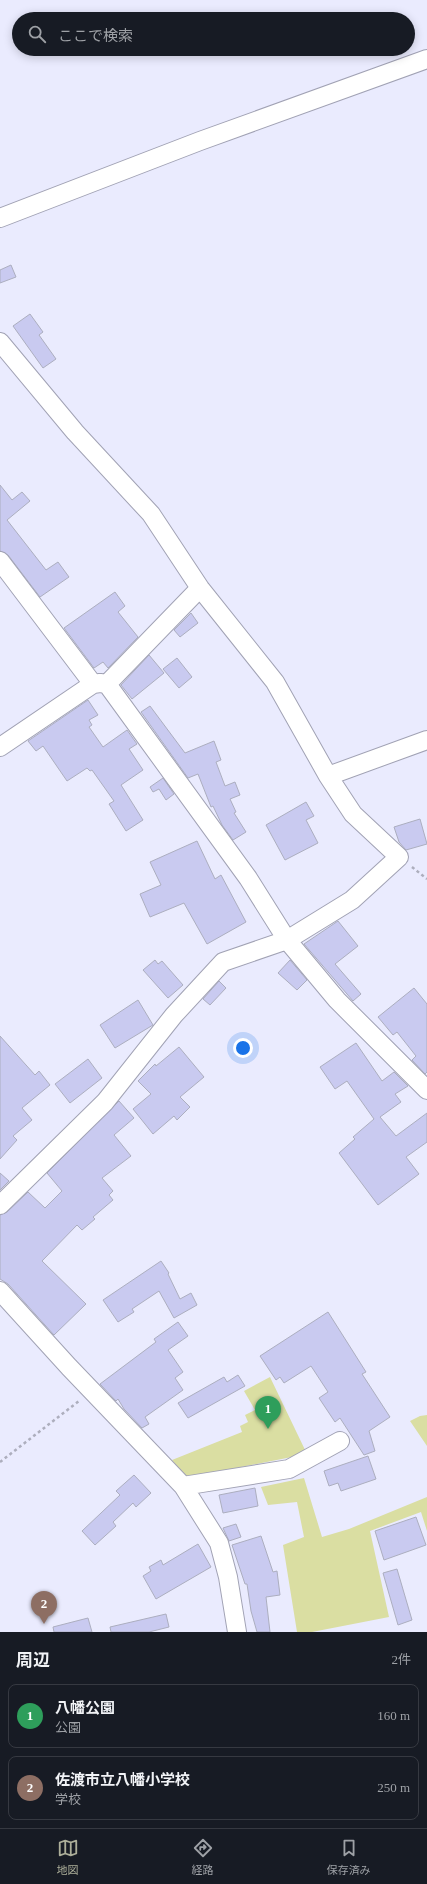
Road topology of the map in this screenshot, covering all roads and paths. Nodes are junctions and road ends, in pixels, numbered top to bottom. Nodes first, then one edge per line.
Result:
1 (427, 59) edge
2 (0, 218) edge
3 (0, 342) edge
4 (0, 561) edge
5 (200, 588) junction
6 (100, 684) junction
7 (427, 740) edge
8 (0, 747) edge
9 (328, 776) junction
10 (287, 940) junction
11 (427, 1090) edge
12 (0, 1205) edge
13 (0, 1291) edge
14 (92, 1391) junction
15 (340, 1441) dead end
16 (0, 1462) edge
17 (183, 1486) junction
18 (237, 1632) edge

1 - 2 street
3 - 5 street
4 - 6 street
5 - 6 street
5 - 9 street
6 - 8 street
6 - 10 street
7 - 9 street
9 - 10 street
10 - 11 street
10 - 12 street
13 - 14 street
14 - 16 path
14 - 17 street
15 - 17 street
17 - 18 street

